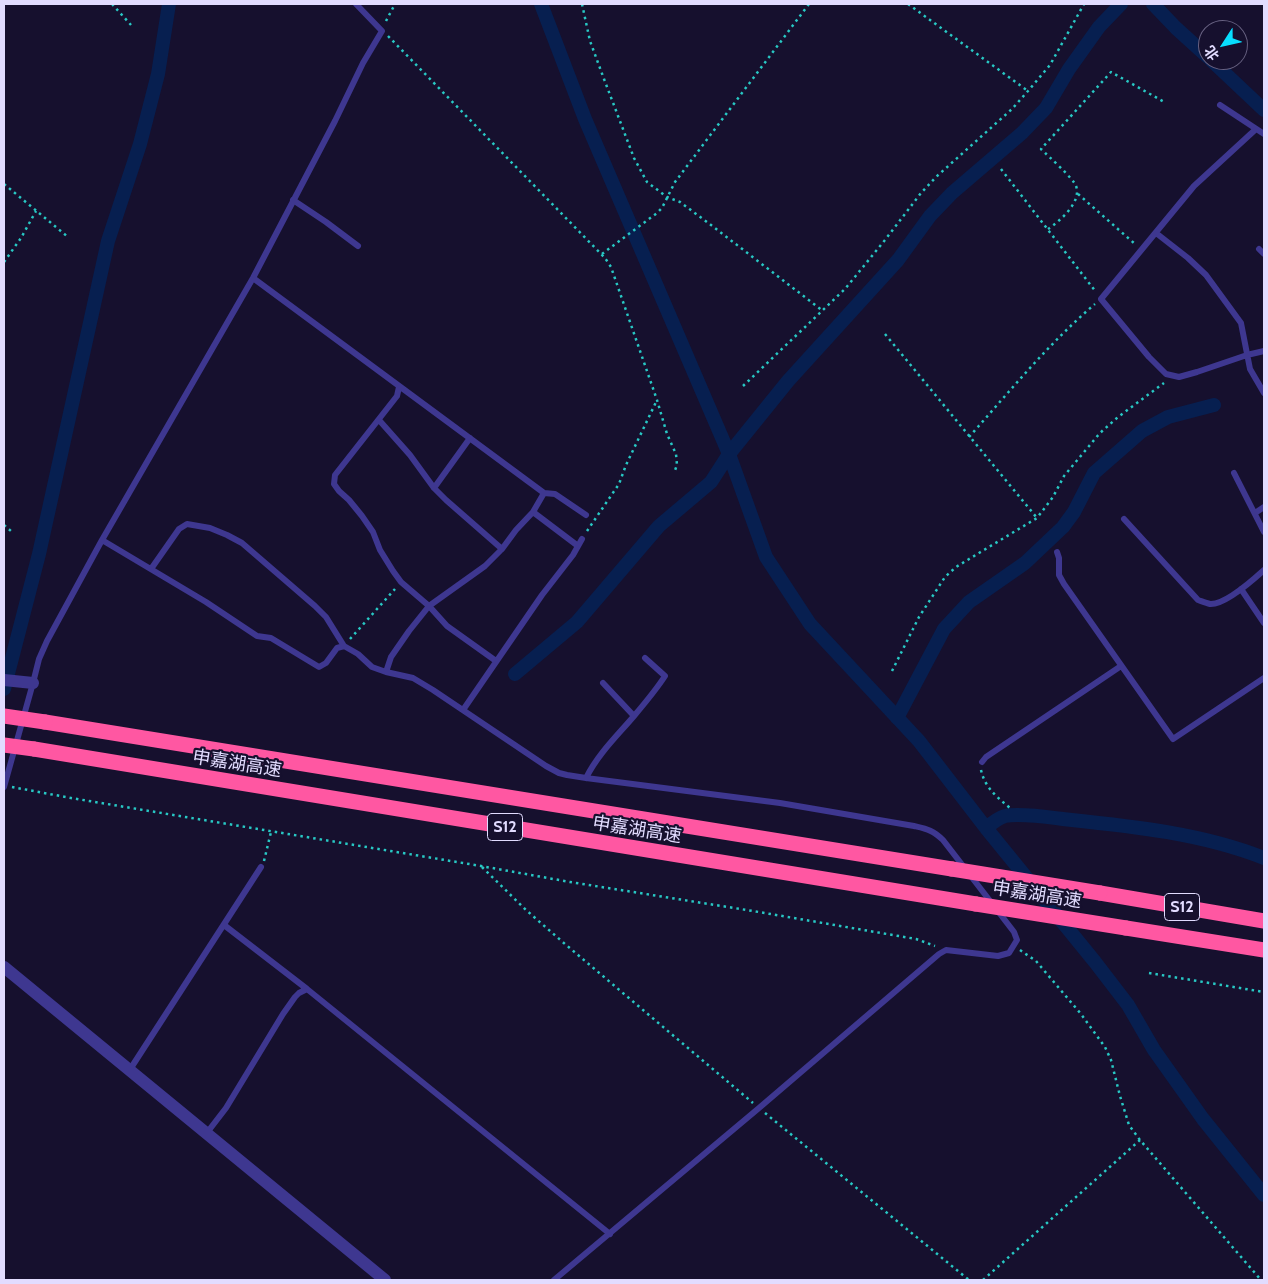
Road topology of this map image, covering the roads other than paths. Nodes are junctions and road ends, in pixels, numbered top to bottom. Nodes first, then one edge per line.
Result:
1 (356, 4) edge
2 (1220, 105) dead end
3 (1256, 129) junction
4 (1264, 134) edge
5 (293, 200) junction
6 (1156, 233) junction
7 (358, 246) dead end
8 (252, 278) junction
9 (1264, 351) edge
10 (1247, 355) junction
11 (399, 387) junction
12 (1264, 393) edge
13 (378, 420) junction
14 (470, 438) junction
15 (1234, 473) dead end
16 (434, 488) junction
17 (544, 493) junction
18 (1264, 506) edge
19 (533, 512) junction
20 (1255, 513) junction
21 (586, 515) dead end
22 (1124, 519) dead end
23 (1264, 532) edge
24 (582, 539) road end
25 (102, 540) junction
26 (578, 546) junction
27 (502, 549) junction
28 (1057, 552) dead end
29 (152, 569) junction
30 (1264, 570) edge
31 (1241, 589) junction
32 (429, 606) junction
33 (1264, 624) edge
34 (344, 646) junction
35 (645, 658) dead end
36 (496, 661) junction
37 (1121, 666) junction
38 (386, 672) junction
39 (1264, 678) edge
40 (4, 680) edge
41 (28, 683) junction
42 (603, 683) dead end
43 (464, 710) junction
44 (4, 716) edge
45 (634, 716) junction
46 (4, 745) edge
47 (982, 762) road end
48 (586, 778) junction
49 (4, 786) edge
50 (261, 866) road end
51 (1264, 921) edge
52 (224, 925) junction
53 (1264, 950) edge
54 (4, 967) edge
55 (307, 989) junction
56 (129, 1070) junction
57 (206, 1134) junction
58 (610, 1234) junction
59 (385, 1280) edge
60 (554, 1280) edge

1 - 5 lane
2 - 3 lane
3 - 4 lane
3 - 6 lane
5 - 7 lane
5 - 8 lane
6 - 10 lane
6 - 10 lane
8 - 11 lane
8 - 25 lane
9 - 10 lane
10 - 12 lane
11 - 13 lane
11 - 14 lane
13 - 16 lane
13 - 32 lane
14 - 16 lane
14 - 17 lane
15 - 20 lane
16 - 27 lane
17 - 19 lane
17 - 21 lane
18 - 20 lane
19 - 26 lane
19 - 27 lane
20 - 23 lane
22 - 31 lane
24 - 26 lane
25 - 29 lane
25 - 41 lane
26 - 36 lane
27 - 32 lane
28 - 37 lane
29 - 34 lane
29 - 34 lane
30 - 31 lane
31 - 33 lane
32 - 36 lane
32 - 38 lane
34 - 38 lane
35 - 45 lane
36 - 43 lane
37 - 39 lane
37 - 47 lane
38 - 43 lane
40 - 41 street
41 - 49 lane
42 - 45 lane
43 - 48 lane
44 - 51 highway, 申嘉湖高速 / S12, bridge
45 - 48 lane
46 - 53 highway, 申嘉湖高速 / S12, bridge
48 - 58 lane
50 - 52 lane
52 - 55 lane
52 - 56 lane
54 - 56 street
55 - 57 lane
55 - 58 lane
56 - 57 street
57 - 59 street
58 - 60 lane

